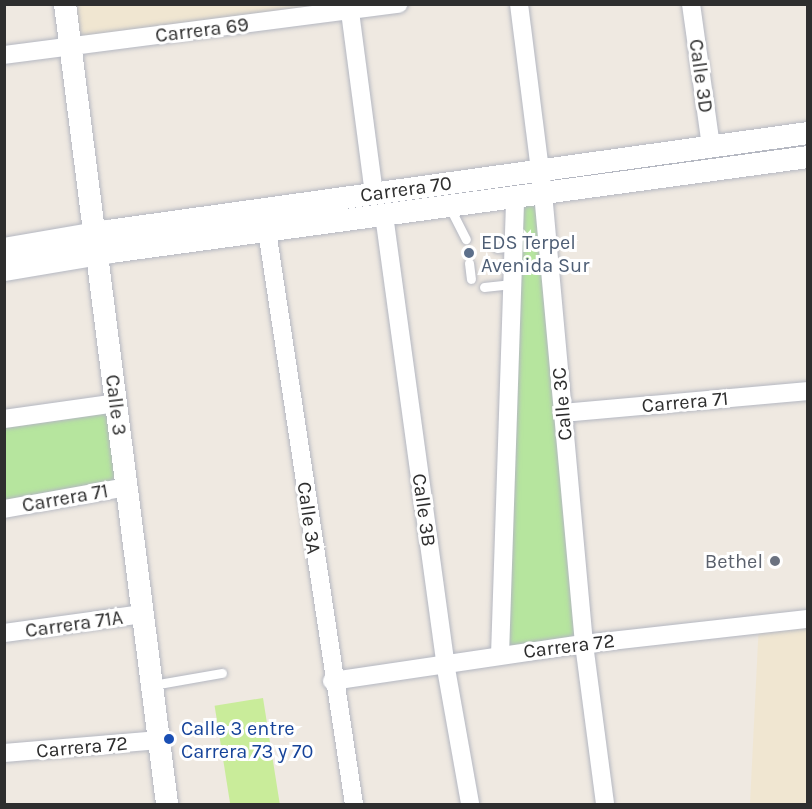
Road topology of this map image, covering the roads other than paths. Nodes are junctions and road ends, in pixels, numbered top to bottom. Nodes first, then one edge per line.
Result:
1 (65, 4) edge
2 (399, 4) edge
3 (519, 4) edge
4 (691, 4) edge
5 (349, 8) edge
6 (70, 47) junction
7 (4, 55) edge
8 (807, 133) edge
9 (711, 147) junction
10 (807, 157) edge
11 (540, 171) junction
12 (543, 193) junction
13 (374, 194) junction
14 (515, 197) junction
15 (448, 206) junction
16 (384, 215) junction
17 (267, 231) junction
18 (466, 239) dead end
19 (95, 243) junction
20 (4, 249) edge
21 (469, 262) dead end
22 (4, 270) edge
23 (471, 279) dead end
24 (512, 284) junction
25 (484, 287) dead end
26 (807, 391) edge
27 (116, 403) junction
28 (563, 413) junction
29 (4, 419) edge
30 (126, 488) junction
31 (4, 509) edge
32 (143, 614) junction
33 (807, 619) edge
34 (4, 633) edge
35 (584, 644) junction
36 (500, 655) junction
37 (445, 663) junction
38 (222, 673) dead end
39 (332, 681) junction
40 (152, 685) junction
41 (159, 740) junction
42 (4, 753) edge
43 (167, 804) edge
44 (354, 804) edge
45 (470, 804) edge
46 (605, 804) edge

1 - 6 street, Calle 3
2 - 5 street, Carrera 69
3 - 11 street, Calle 3C
4 - 9 street, Calle 3D
5 - 6 street, Carrera 69
5 - 13 street
6 - 7 street, Carrera 69
6 - 19 street, Calle 3
8 - 9 street, Carrera 70
9 - 11 street, Carrera 70
10 - 12 street, Carrera 70
11 - 12 street, Calle 3C
11 - 13 street, Carrera 70
12 - 14 street, Carrera 70
12 - 28 street, Calle 3C
13 - 19 street, Carrera 70
14 - 15 street, Carrera 70
14 - 24 street
15 - 16 street, Carrera 70
15 - 18 lane
16 - 17 street, Carrera 70
16 - 37 street, Calle 3B
17 - 19 street, Carrera 70
17 - 39 street, Calle 3A
19 - 20 street, Carrera 70
19 - 22 street, Carrera 70
19 - 27 street, Calle 3
21 - 23 lane
24 - 25 lane
24 - 36 street
26 - 28 street, Carrera 71
27 - 29 street
27 - 30 street, Calle 3
28 - 35 street, Calle 3C
30 - 31 street, Carrera 71
30 - 32 street, Calle 3
32 - 34 street, Carrera 71A
32 - 40 street, Calle 3
33 - 35 street, Carrera 72
35 - 36 street, Carrera 72
35 - 46 street, Calle 3C
36 - 37 street, Carrera 72
37 - 39 street, Carrera 72
37 - 45 street, Calle 3B
38 - 40 lane
39 - 44 street, Calle 3A
40 - 41 street, Calle 3
41 - 42 street, Carrera 72
41 - 43 street, Calle 3

